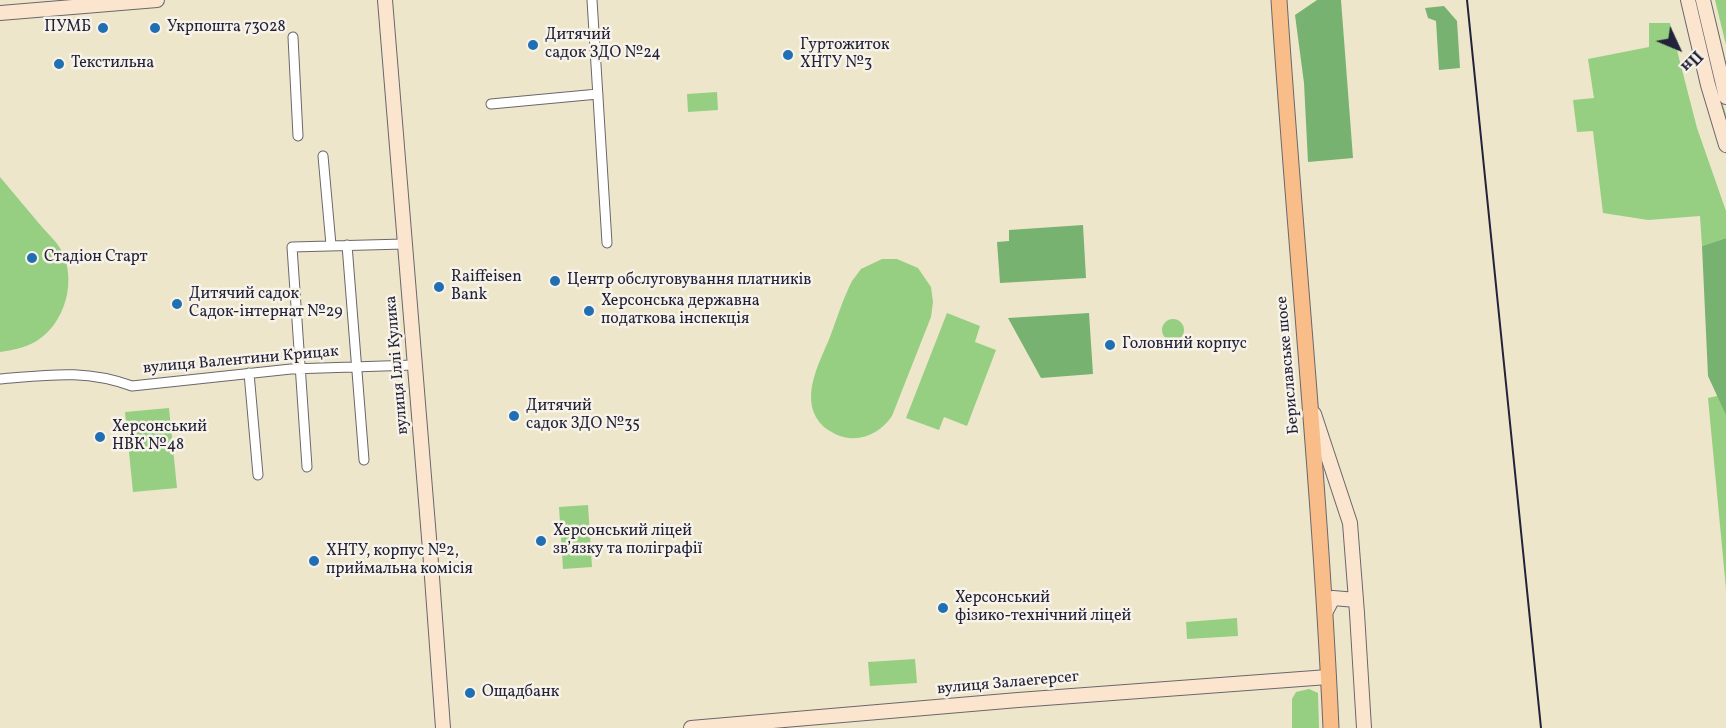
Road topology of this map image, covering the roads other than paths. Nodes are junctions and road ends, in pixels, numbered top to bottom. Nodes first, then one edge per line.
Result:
1 (157, 0) edge
2 (385, 0) edge
3 (592, 0) edge
4 (1279, 0) edge
5 (1688, 0) edge
6 (1703, 0) edge
7 (0, 13) edge
8 (293, 37) dead end
9 (598, 94) junction
10 (1726, 97) edge
11 (491, 104) dead end
12 (298, 136) dead end
13 (1726, 145) edge
14 (323, 156) dead end
15 (607, 243) dead end
16 (404, 244) junction
17 (331, 245) junction
18 (347, 245) junction
19 (414, 364) junction
20 (358, 367) junction
21 (300, 369) junction
22 (249, 374) junction
23 (0, 379) edge
24 (1311, 404) junction
25 (364, 460) dead end
26 (307, 467) dead end
27 (258, 475) dead end
28 (1356, 600) junction
29 (1325, 613) junction
30 (1328, 677) junction
31 (443, 728) edge
32 (691, 728) edge
33 (1330, 728) edge
34 (1364, 728) edge

1 - 7 street
2 - 16 street, вулиця Іллі Кулика
3 - 9 street
4 - 24 main road, Бериславське шосе
5 - 13 street
6 - 10 street
8 - 12 street
9 - 11 street
9 - 15 street
14 - 17 street
16 - 18 street
16 - 19 street, вулиця Іллі Кулика
17 - 18 street
17 - 21 street
18 - 20 street
19 - 20 street, вулиця Валентини Крицак
19 - 31 street, вулиця Іллі Кулика
20 - 21 street, вулиця Валентини Крицак
20 - 25 street
21 - 22 street, вулиця Валентини Крицак
21 - 26 street
22 - 23 street, вулиця Валентини Крицак
22 - 27 street
24 - 28 street
24 - 29 main road, Бериславське шосе
28 - 29 street
28 - 34 street
29 - 30 main road, Бериславське шосе
30 - 32 street, вулиця Залаегерсег
30 - 33 main road, Бериславське шосе

